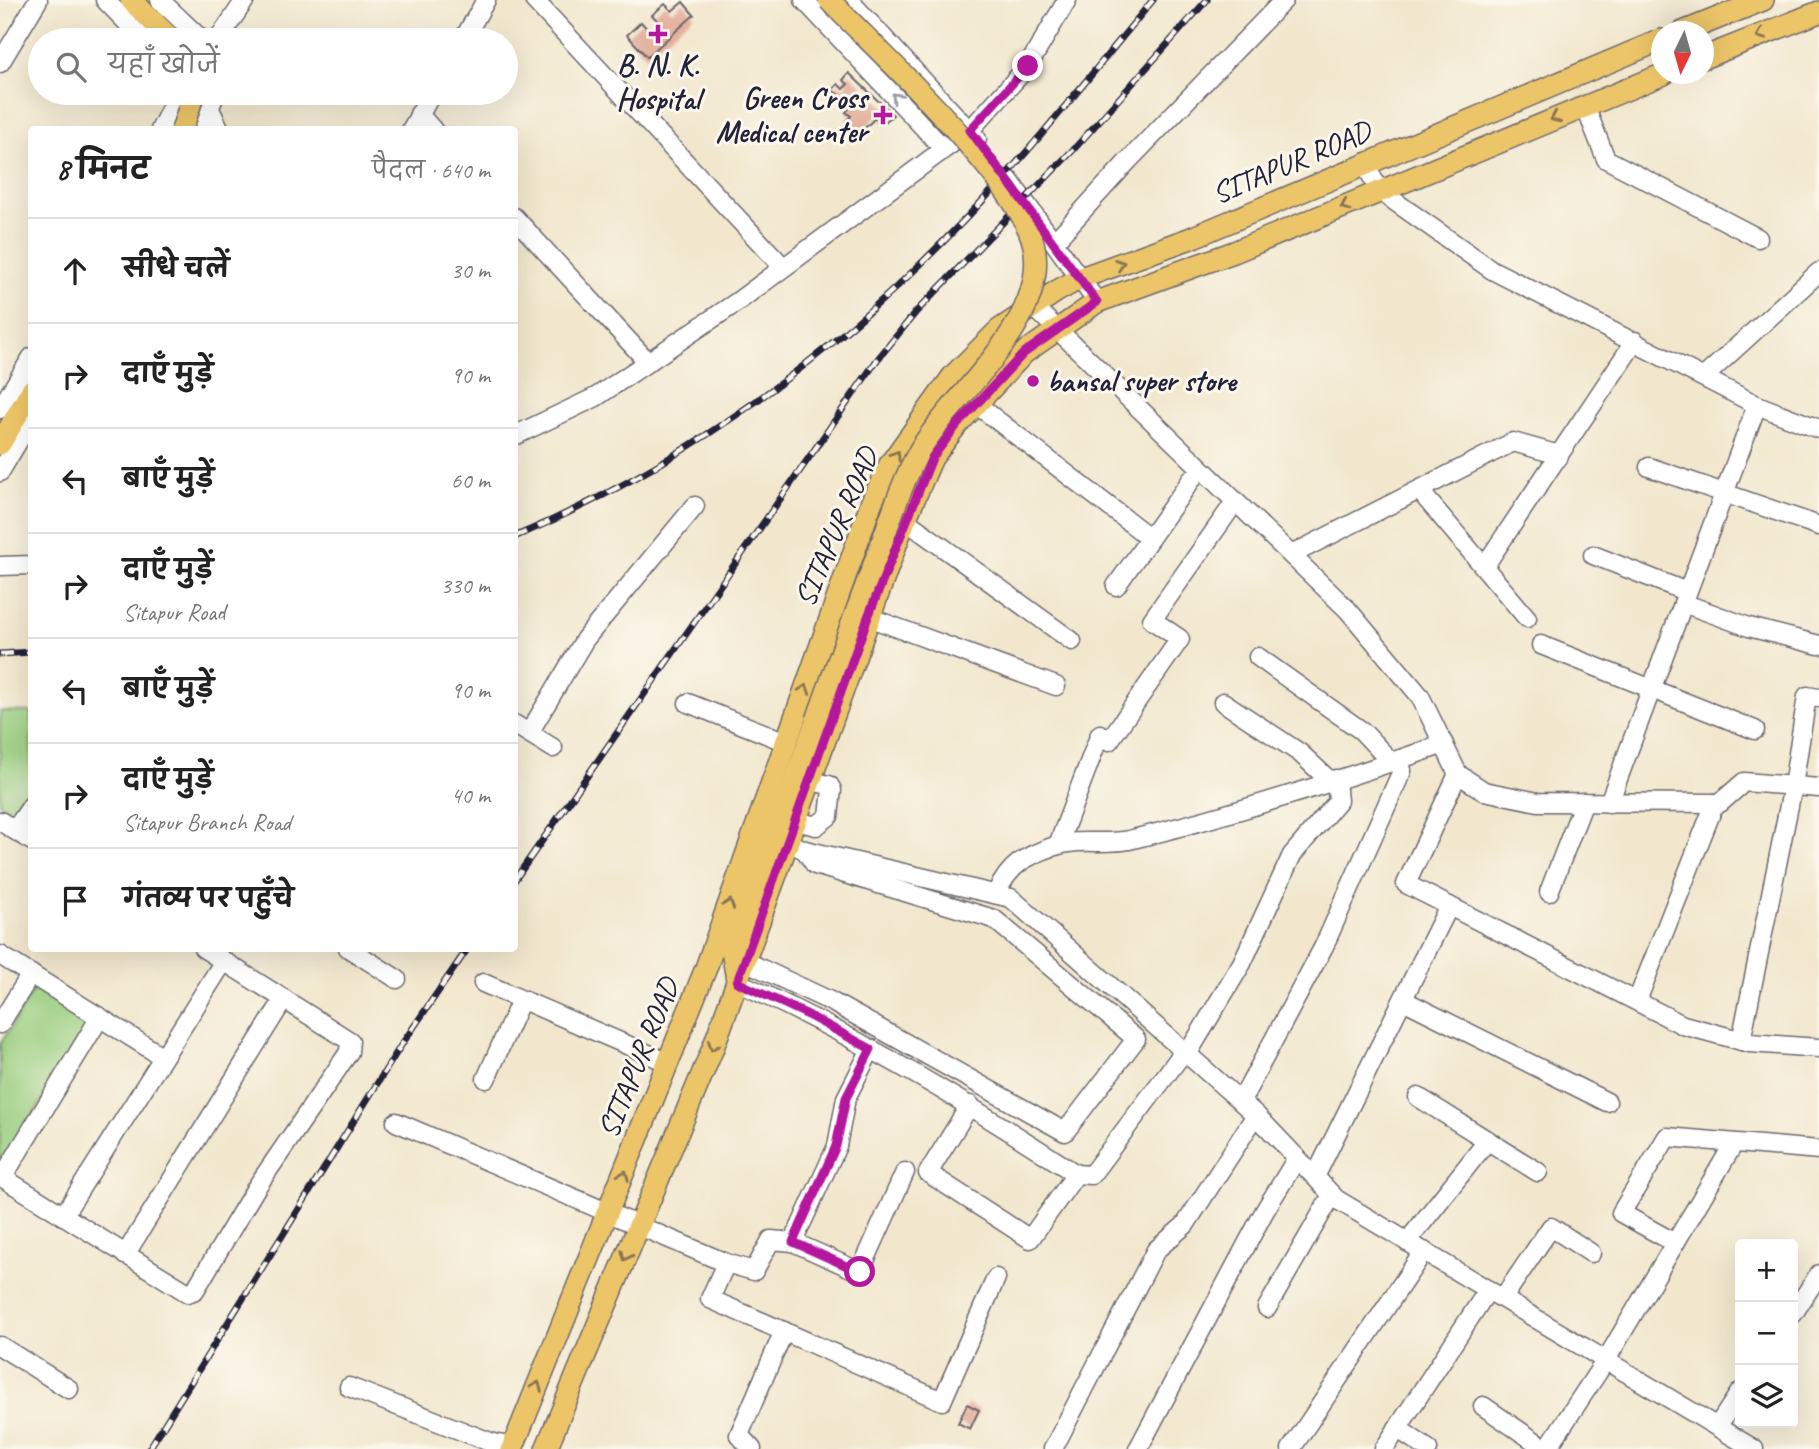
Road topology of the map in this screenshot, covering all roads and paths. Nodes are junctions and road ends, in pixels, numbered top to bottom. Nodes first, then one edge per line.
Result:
1 (38, 0) edge
2 (105, 0) edge
3 (131, 0) edge
4 (160, 0) edge
5 (245, 0) edge
6 (486, 0) edge
7 (534, 0) edge
8 (804, 0) edge
9 (828, 0) edge
10 (849, 0) edge
11 (1067, 0) edge
12 (1284, 0) edge
13 (1763, 0) edge
14 (1819, 12) edge
15 (1710, 21) edge
16 (132, 28) edge
17 (160, 28) edge
18 (189, 28) edge
19 (226, 28) edge
20 (470, 28) edge
21 (1651, 44) edge
22 (1714, 54) edge
23 (0, 64) edge
24 (1651, 79) edge
25 (176, 105) edge
26 (190, 105) edge
27 (201, 105) edge
28 (213, 105) edge
29 (425, 105) edge
30 (1585, 106) junction
31 (211, 111) junction
32 (415, 122) edge
33 (163, 126) edge
34 (182, 126) edge
35 (202, 126) edge
36 (218, 126) edge
37 (970, 130) junction
38 (942, 147) junction
39 (1364, 163) junction
40 (1380, 191) junction
41 (518, 221) edge
42 (1758, 238) dead end
43 (1055, 241) junction
44 (783, 267) junction
45 (1819, 272) edge
46 (1081, 278) junction
47 (1097, 302) junction
48 (1034, 306) junction
49 (1056, 330) junction
50 (1635, 341) junction
51 (648, 362) junction
52 (28, 364) edge
53 (1704, 377) junction
54 (28, 397) edge
55 (976, 404) junction
56 (1757, 405) junction
57 (0, 409) edge
58 (28, 425) edge
59 (1819, 429) edge
60 (518, 434) edge
61 (0, 444) edge
62 (1559, 455) junction
63 (1649, 467) dead end
64 (0, 472) edge
65 (1192, 479) dead end
66 (1419, 490) junction
67 (1724, 493) junction
68 (1236, 502) junction
69 (695, 506) dead end
70 (905, 520) junction
71 (1819, 526) edge
72 (1150, 538) junction
73 (1291, 555) junction
74 (1593, 555) dead end
75 (28, 565) edge
76 (0, 566) edge
77 (1484, 568) junction
78 (1116, 586) dead end
79 (1685, 598) junction
80 (868, 617) junction
81 (1527, 618) dead end
82 (1072, 641) dead end
83 (1541, 645) dead end
84 (1819, 645) edge
85 (1258, 657) dead end
86 (1056, 685) dead end
87 (1651, 689) junction
88 (1819, 698) edge
89 (1223, 702) dead end
90 (688, 704) dead end
91 (518, 727) edge
92 (1755, 730) dead end
93 (786, 742) junction
94 (1444, 744) junction
95 (553, 748) dead end
96 (1396, 760) junction
97 (1458, 774) junction
98 (1333, 780) junction
99 (1793, 786) junction
100 (1819, 788) edge
101 (1584, 802) junction
102 (1609, 803) junction
103 (1715, 803) junction
104 (28, 808) edge
105 (8, 826) edge
106 (28, 838) edge
107 (1058, 845) junction
108 (797, 846) junction
109 (1549, 892) dead end
110 (996, 894) junction
111 (1449, 906) junction
112 (209, 952) edge
113 (354, 952) edge
114 (0, 955) edge
115 (738, 956) junction
116 (223, 961) junction
117 (706, 968) junction
118 (31, 974) junction
119 (397, 979) dead end
120 (737, 982) junction
121 (482, 983) dead end
122 (284, 999) junction
123 (521, 1000) junction
124 (1403, 1000) junction
125 (1637, 1002) junction
126 (100, 1017) junction
127 (0, 1024) edge
128 (1741, 1041) junction
129 (1819, 1048) edge
130 (871, 1049) junction
131 (1187, 1052) junction
132 (163, 1057) junction
133 (669, 1063) junction
134 (485, 1079) dead end
135 (1418, 1097) dead end
136 (1241, 1101) junction
137 (1607, 1102) dead end
138 (970, 1105) junction
139 (1256, 1115) junction
140 (396, 1122) dead end
141 (1488, 1140) junction
142 (1733, 1145) junction
143 (1819, 1150) edge
144 (1297, 1158) junction
145 (905, 1172) dead end
146 (1538, 1172) dead end
147 (1076, 1174) junction
148 (1, 1176) edge
149 (1315, 1177) junction
150 (1332, 1195) junction
151 (609, 1211) junction
152 (63, 1216) junction
153 (639, 1224) junction
154 (793, 1242) junction
155 (1408, 1242) junction
156 (1675, 1243) junction
157 (1424, 1251) junction
158 (1591, 1253) dead end
159 (125, 1255) junction
160 (726, 1263) junction
161 (1819, 1274) edge
162 (996, 1278) dead end
163 (1496, 1294) junction
164 (1798, 1306) edge
165 (1267, 1308) dead end
166 (784, 1331) junction
167 (0, 1346) edge
168 (1606, 1360) junction
169 (349, 1387) dead end
170 (69, 1389) dead end
171 (1735, 1400) edge
172 (1483, 1406) dead end
173 (1717, 1427) junction
174 (1397, 1429) junction
175 (512, 1448) edge
176 (546, 1449) edge
177 (752, 1449) edge
178 (1053, 1449) edge
179 (1138, 1449) edge
180 (1292, 1449) edge
181 (1384, 1449) edge
182 (1428, 1449) edge
183 (1546, 1449) edge
184 (1754, 1449) edge

1 - 23 street
2 - 16 street
3 - 17 main road
4 - 18 street
5 - 19 street
6 - 20 street
7 - 44 street
38 -> 8 street
9 - 115 main road, bridge
10 - 37 street
11 - 37 street
12 - 43 street
13 - 15 main road
14 -> 22 main road
21 - 39 main road, SITAPUR ROAD
24 - 30 main road, SITAPUR ROAD
25 - 33 street
26 - 34 main road, bridge
27 - 31 street
28 - 31 street
29 - 32 street
30 -> 40 main road, SITAPUR ROAD
30 - 42 street
31 - 35 street
31 - 36 street
37 - 38 street
37 - 43 street
38 - 44 street
39 - 40 street
46 -> 39 main road, SITAPUR ROAD
40 -> 47 main road, SITAPUR ROAD
40 - 50 street
41 - 51 street
43 - 46 street
44 - 51 street
45 - 53 street
46 - 47 street
46 - 48 main road, SITAPUR ROAD
47 - 49 main road, SITAPUR ROAD
48 - 49 street
93 -> 48 main road, SITAPUR ROAD
49 - 55 main road, SITAPUR ROAD
49 - 68 street
50 - 53 street
50 - 62 street
51 - 60 street
52 - 57 street
53 - 56 street
54 - 61 main road
55 - 70 main road, SITAPUR ROAD
55 - 72 street
56 - 59 street
56 - 67 street
58 - 64 street
62 - 66 street
62 - 77 street
63 - 67 street
65 - 72 street
66 - 73 street
66 - 77 street
67 - 71 street
67 - 79 street
68 - 73 street
68 - 107 street
69 - 91 street
70 - 80 main road, SITAPUR ROAD
70 - 82 street
72 - 78 street
73 - 94 street
74 - 79 street
75 - 76 street
77 - 81 street
79 - 84 street
79 - 87 street
80 - 86 street
80 - 108 main road, SITAPUR ROAD
83 - 87 street
85 - 96 street
87 - 92 street
87 - 102 street
88 - 99 street
89 - 98 street
90 - 93 street
91 - 95 street
117 -> 93 main road, SITAPUR ROAD
94 - 96 street
94 - 97 street
96 - 98 street
96 - 136 street
97 - 101 street
97 - 111 street
98 - 107 street
98 - 131 street
99 - 100 street
99 - 103 street
99 - 128 street
101 - 102 street
101 - 109 street
102 - 103 street
103 - 125 street
104 - 105 street
105 - 106 street
107 - 110 street
108 - 110 street
108 - 115 main road, SITAPUR ROAD
108 - 115 street
110 - 131 street
111 - 124 street
111 - 125 street
112 - 116 street
113 - 119 street
114 - 118 street
115 - 117 main road
115 - 120 main road
116 - 122 street
116 - 132 street
117 - 133 main road, SITAPUR ROAD
118 - 126 street
118 - 127 street
120 - 130 street
120 -> 153 main road
121 - 123 street
122 - 159 street
122 - 159 street
123 - 133 street
123 - 134 street
124 - 137 street
124 - 149 street
125 - 128 street
126 - 132 street
126 - 148 street
128 - 129 street
130 - 138 street
130 - 154 street
131 - 136 street
131 - 147 street
132 - 152 street
151 -> 133 main road, SITAPUR ROAD
135 - 141 street
136 - 139 street
138 - 147 street
138 - 147 street
139 - 144 street
139 - 178 street
140 - 151 street
141 - 146 street
141 - 155 street
142 - 143 street
142 - 156 street
142 - 156 street
144 - 149 street
144 - 179 street
145 - 154 street
148 - 152 street
149 - 150 street
150 - 155 street
150 - 165 street
151 - 153 street
175 -> 151 main road, SITAPUR ROAD
152 - 159 street
153 - 160 street
153 -> 176 main road
154 - 160 street
155 - 157 street
156 - 168 street
157 - 163 street
157 - 180 street
158 - 163 street
160 - 166 street
161 - 164 street
162 - 166 street
163 - 168 street
163 - 174 street
166 - 177 street
167 - 170 street
168 - 173 street
168 - 183 street
169 - 175 street
171 - 173 street
172 - 183 street
173 - 184 street
174 - 181 street
174 - 182 street

